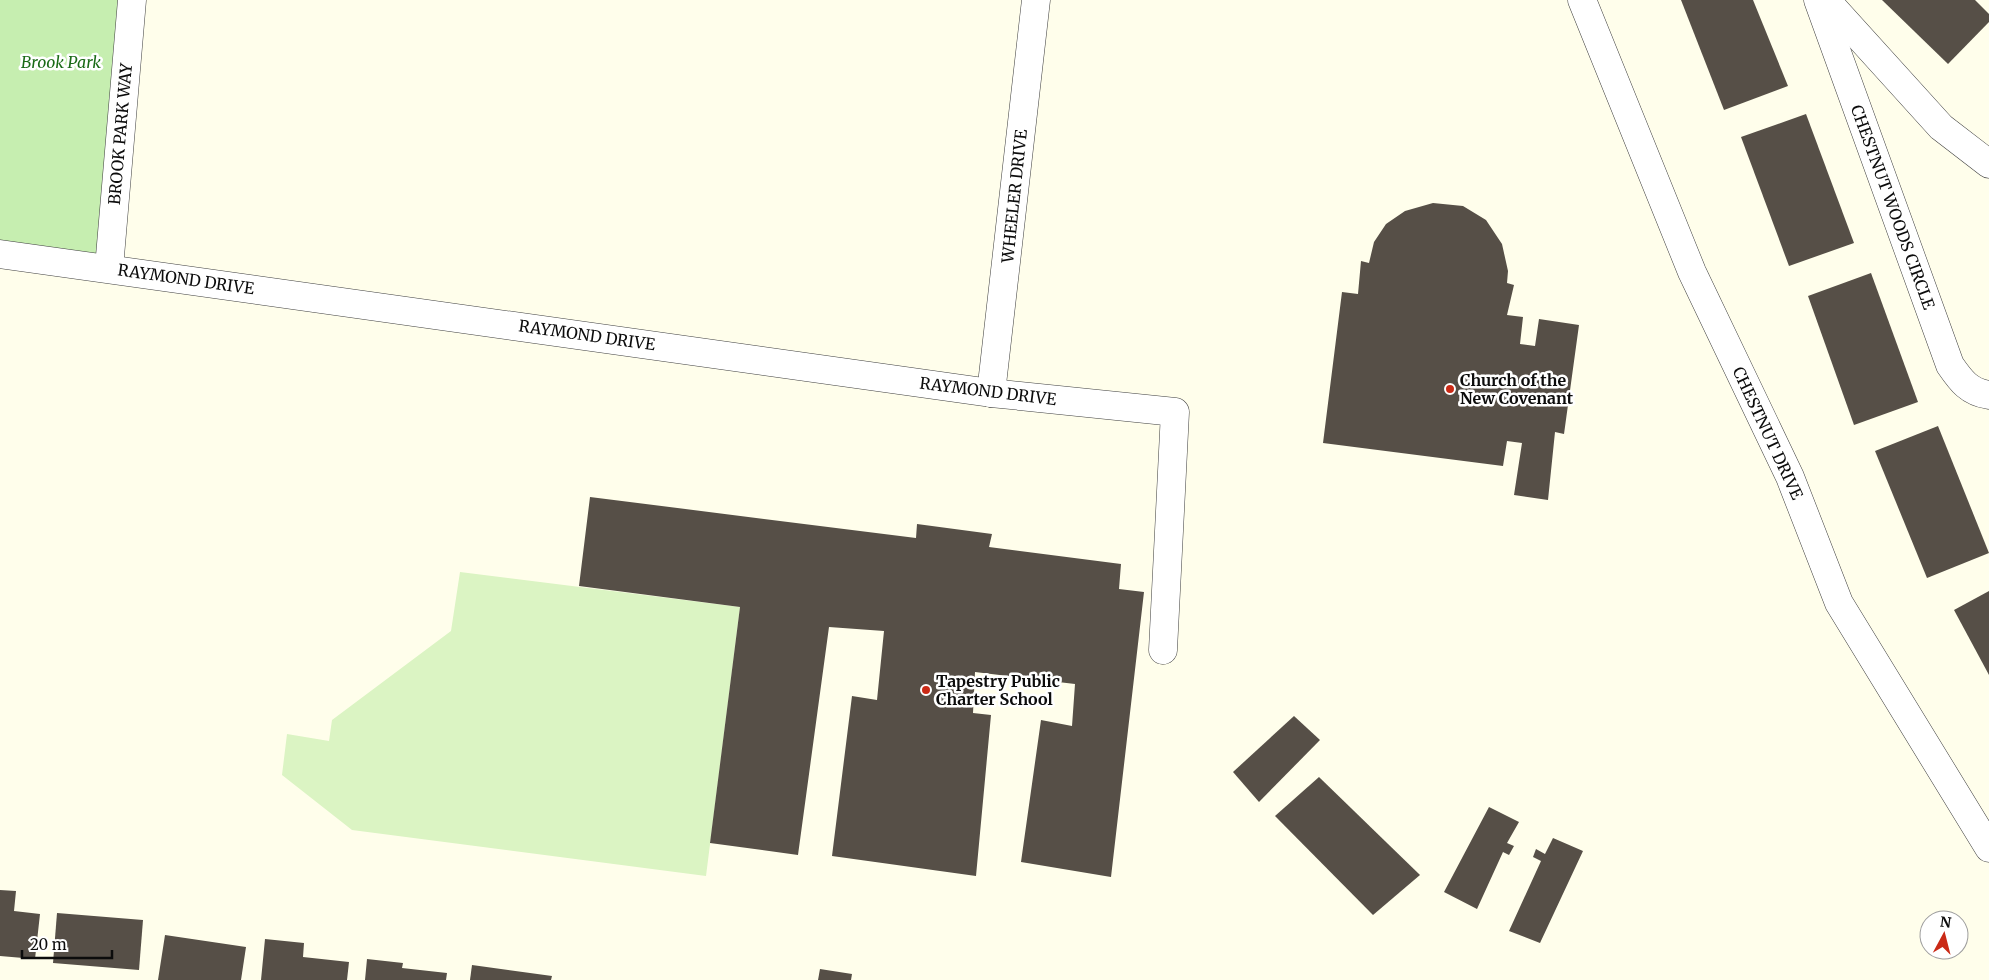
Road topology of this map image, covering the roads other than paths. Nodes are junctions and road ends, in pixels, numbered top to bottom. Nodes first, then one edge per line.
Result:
1 (132, 0) edge
2 (1036, 0) edge
3 (1582, 0) edge
4 (1818, 0) edge
5 (1826, 0) edge
6 (1989, 164) edge
7 (0, 254) edge
8 (109, 268) junction
9 (991, 393) junction
10 (1989, 394) edge
11 (1163, 650) dead end
12 (1989, 848) edge

1 - 8 street, BROOK PARK WAY
2 - 9 street, WHEELER DRIVE
3 - 12 street, CHESTNUT DRIVE
4 - 10 street, CHESTNUT WOODS CIRCLE
5 - 6 street
7 - 8 street, RAYMOND DRIVE
8 - 9 street, RAYMOND DRIVE
9 - 11 street, RAYMOND DRIVE

